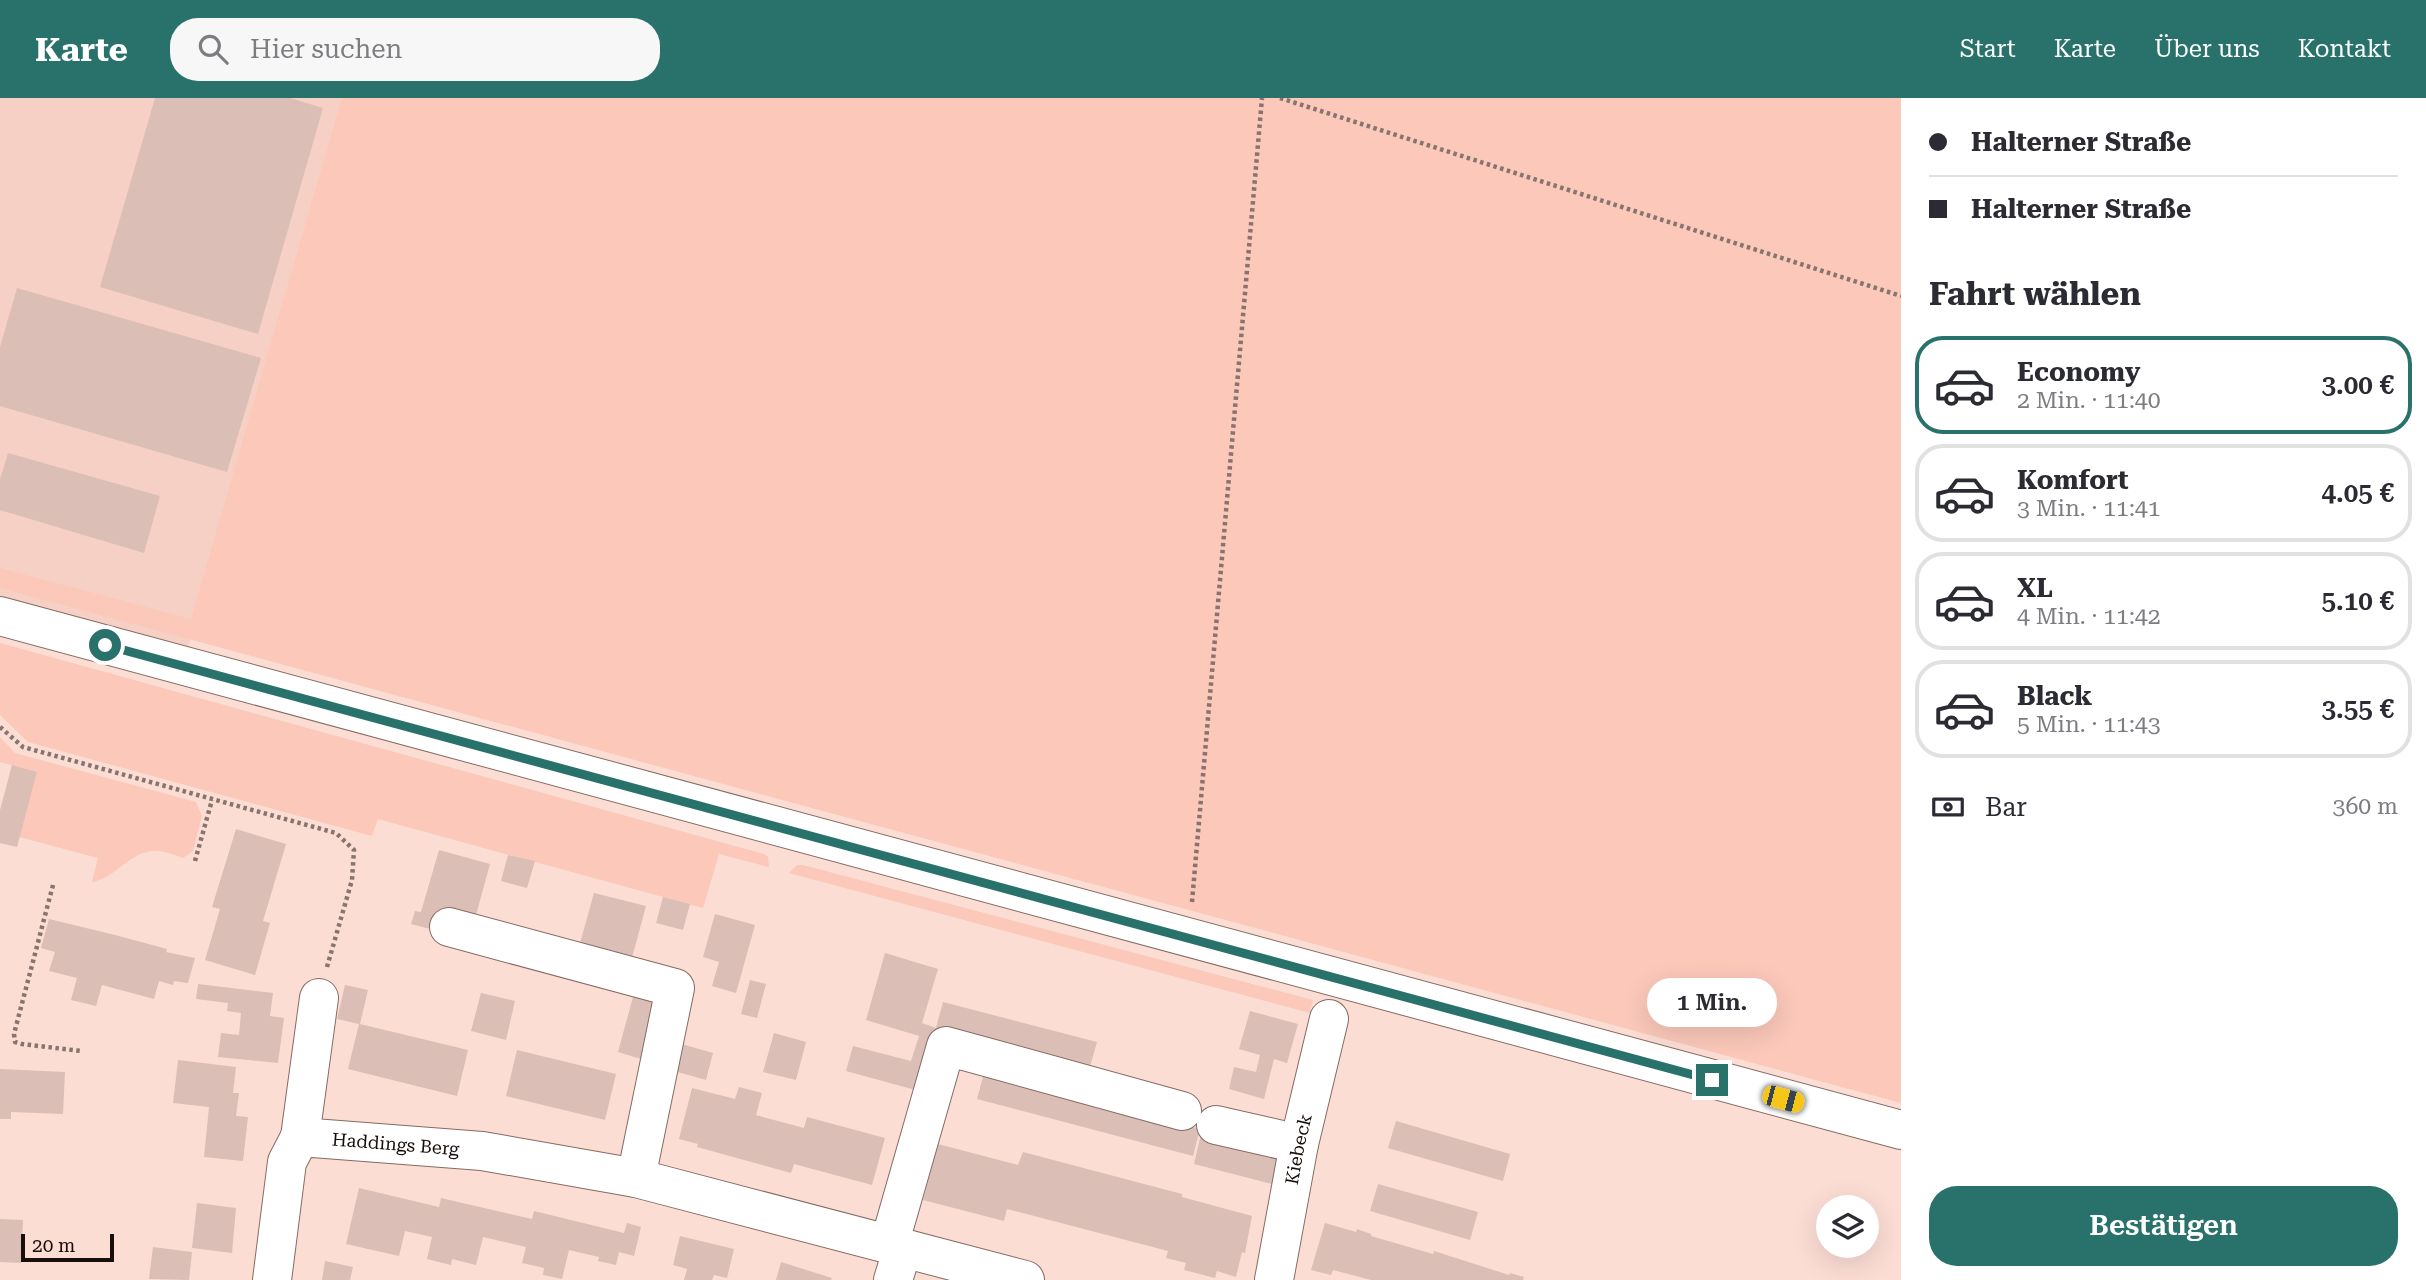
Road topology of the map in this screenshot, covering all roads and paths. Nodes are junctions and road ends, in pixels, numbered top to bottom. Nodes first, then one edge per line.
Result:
1 (1262, 98) edge
2 (1280, 98) edge
3 (1901, 296) edge
4 (0, 617) edge
5 (0, 727) edge
6 (212, 800) junction
7 (195, 861) dead end
8 (53, 885) dead end
9 (449, 927) dead end
10 (1189, 938) junction
11 (318, 998) joint
12 (1329, 1019) dead end
13 (81, 1051) dead end
14 (1901, 1130) edge
15 (300, 1137) junction
16 (1299, 1144) junction
17 (636, 1178) junction
18 (895, 1258) edge
19 (272, 1280) edge
20 (1025, 1280) edge
21 (1274, 1280) edge

1 - 10 path
2 - 3 path
4 - 10 main road
5 - 6 path
6 - 7 path
6 - 11 path
8 - 13 path
9 - 17 main road
10 - 14 main road
11 - 15 main road
12 - 16 main road, Kiebeck
15 - 17 main road, Haddings Berg
15 - 19 main road
16 - 18 main road
16 - 21 main road, Kiebeck
17 - 18 main road, Haddings Berg
18 - 20 main road, Haddings Berg

